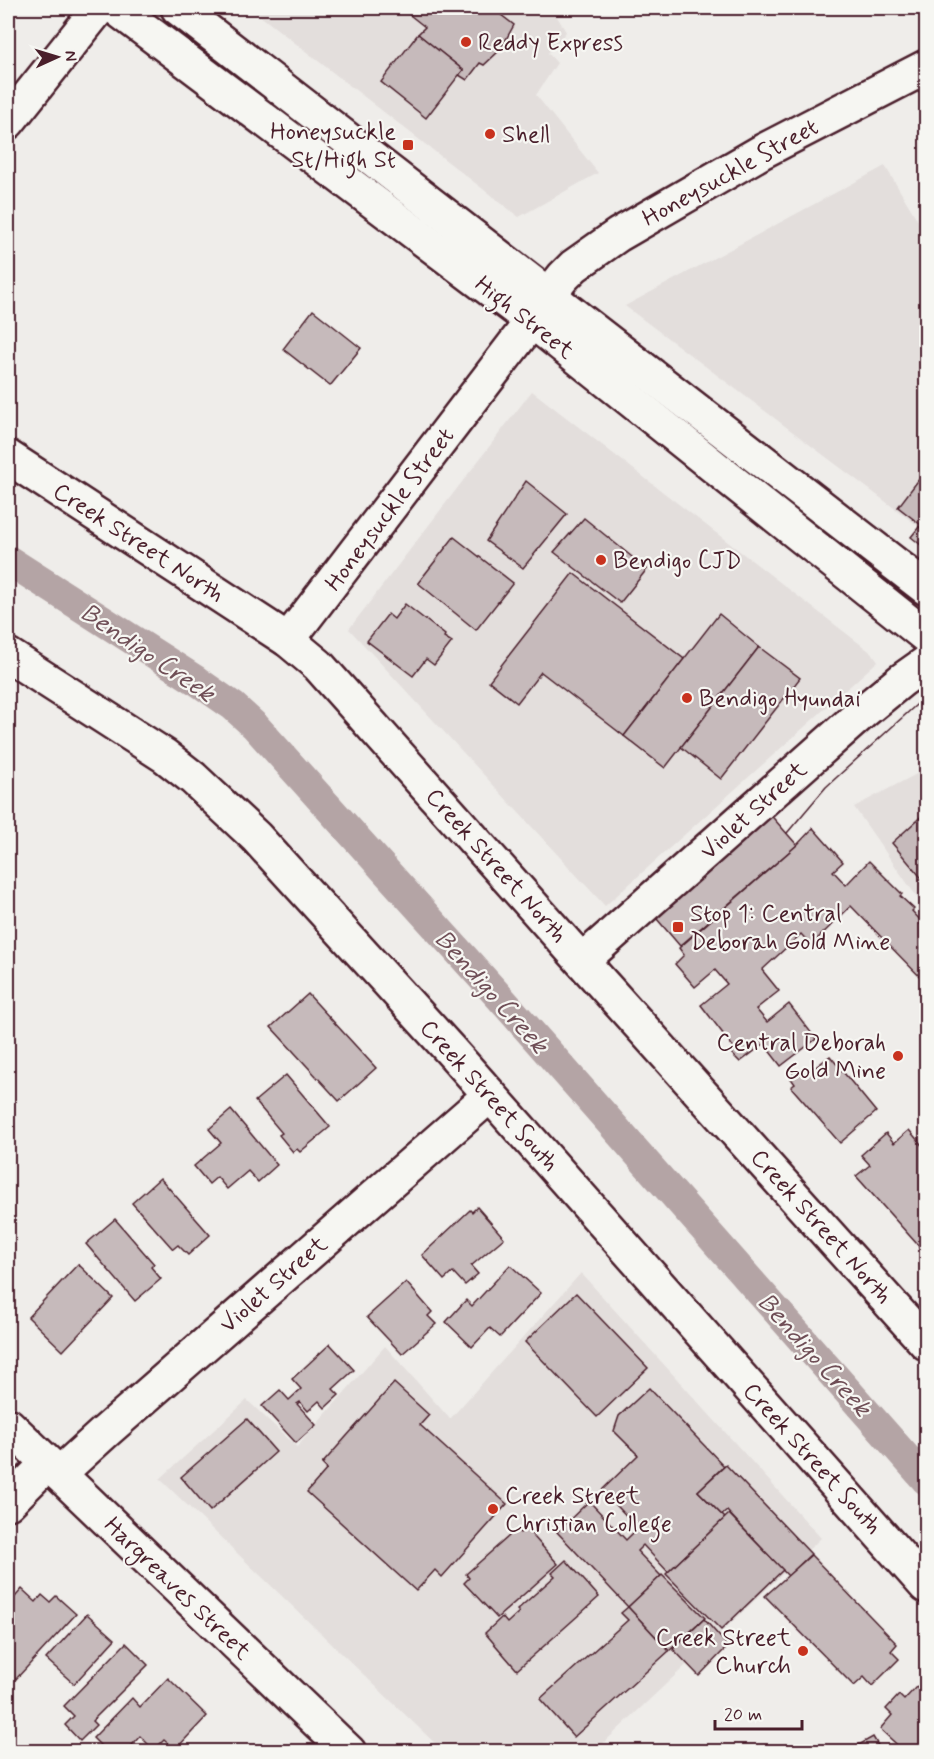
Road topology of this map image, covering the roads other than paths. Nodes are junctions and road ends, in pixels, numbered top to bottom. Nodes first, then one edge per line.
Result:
1 (99, 8) edge
2 (116, 8) edge
3 (178, 8) edge
4 (927, 67) edge
5 (8, 122) edge
6 (540, 309) junction
7 (8, 457) edge
8 (927, 588) edge
9 (927, 636) edge
10 (288, 640) junction
11 (8, 655) edge
12 (927, 663) edge
13 (582, 961) junction
14 (489, 1096) junction
15 (927, 1343) edge
16 (8, 1425) edge
17 (53, 1469) junction
18 (8, 1503) edge
19 (927, 1586) edge
20 (349, 1752) edge

1 - 5 main road
2 - 6 main road, High Street
3 - 6 main road, High Street
4 - 6 main road, Honeysuckle Street
6 - 8 main road, High Street
6 - 9 main road, High Street
6 - 10 main road, Honeysuckle Street
7 - 10 main road, Creek Street North
10 - 13 main road, Creek Street North
11 - 14 main road, Creek Street South
12 - 13 main road, Violet Street
13 - 15 main road, Creek Street North
14 - 17 main road, Violet Street
14 - 19 main road, Creek Street South
16 - 17 main road, Hargreaves Street
17 - 18 main road, Violet Street
17 - 20 main road, Hargreaves Street

